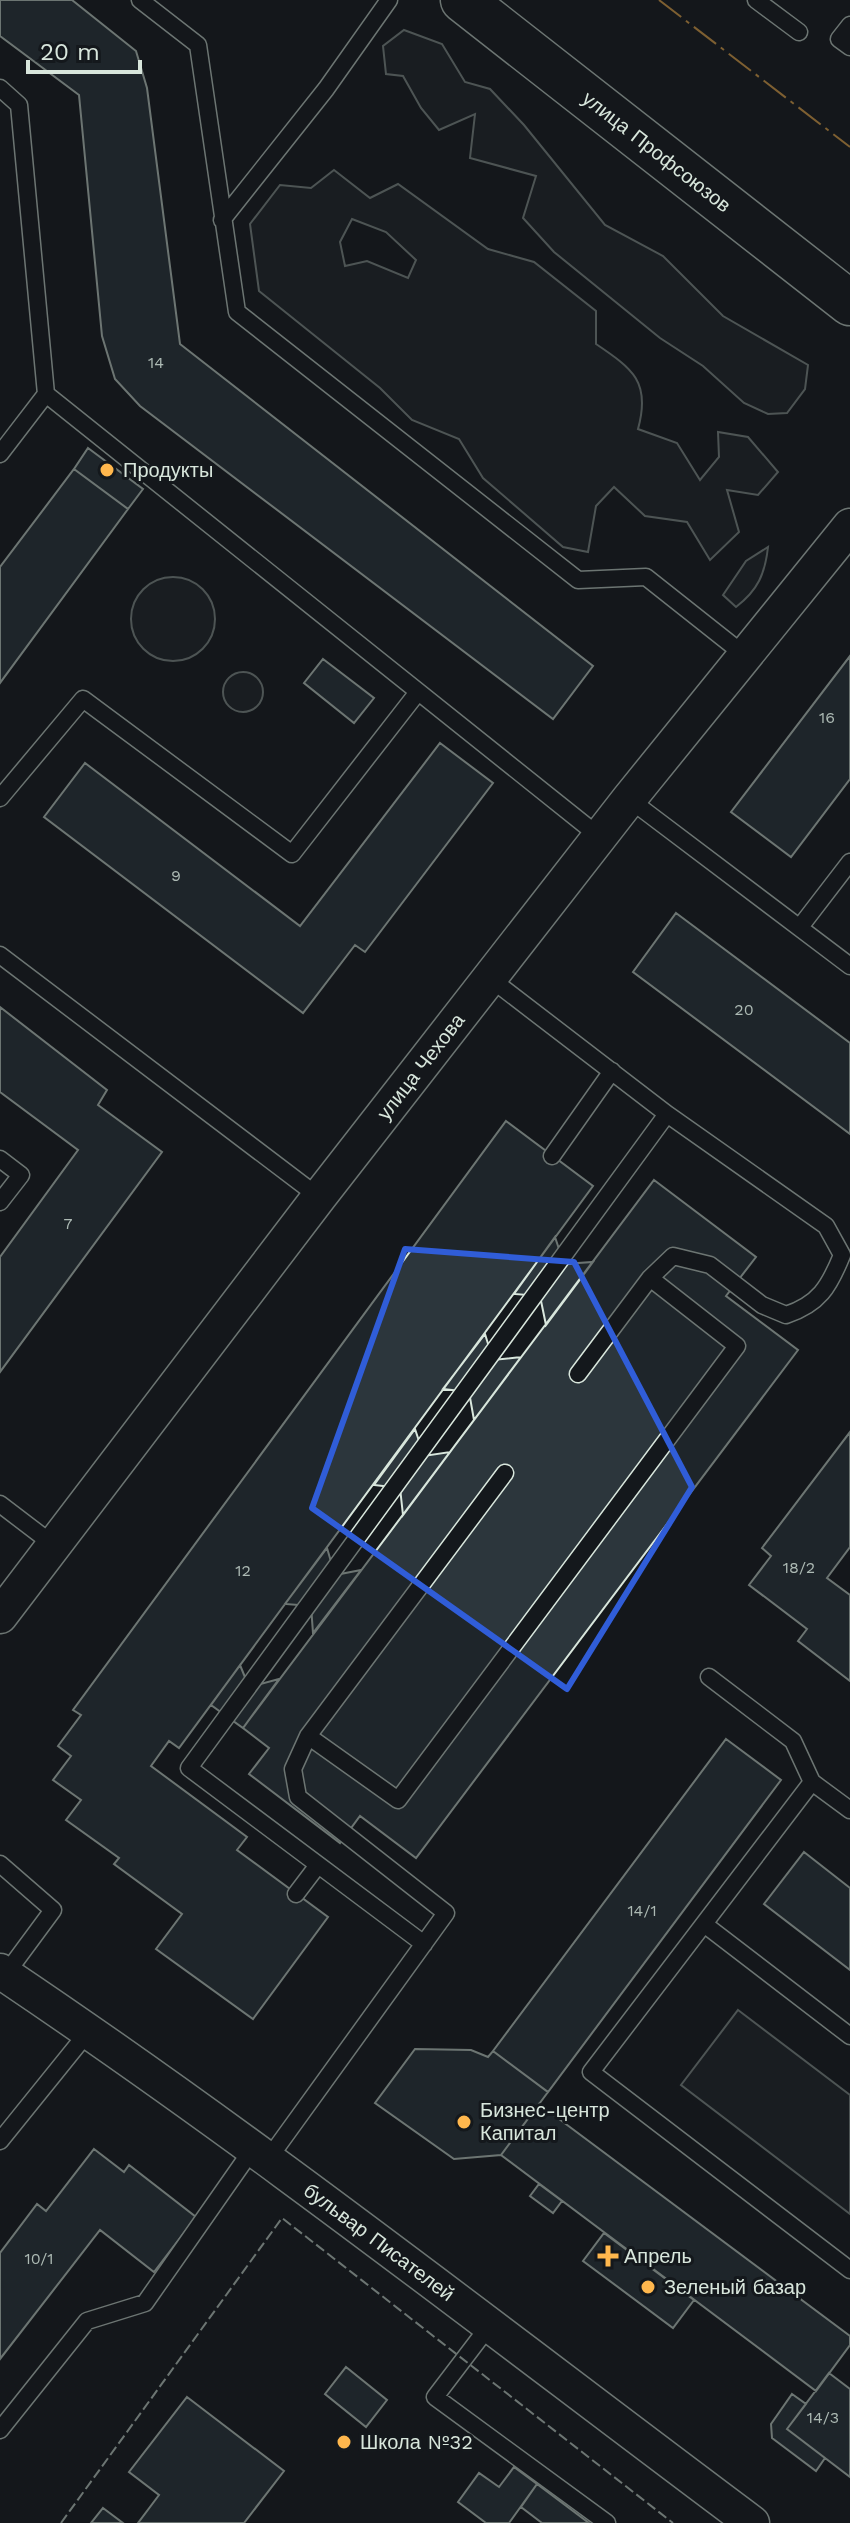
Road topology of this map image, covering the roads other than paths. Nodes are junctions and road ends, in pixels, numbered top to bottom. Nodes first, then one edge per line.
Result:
1 (140, 0) edge
2 (389, 0) edge
3 (463, 0) edge
4 (756, 0) edge
5 (850, 25) edge
6 (799, 32) dead end
7 (850, 47) edge
8 (0, 88) edge
9 (222, 220) junction
10 (850, 303) edge
11 (46, 394) junction
12 (0, 454) edge
13 (850, 526) edge
14 (747, 657) junction
15 (418, 692) junction
16 (0, 798) edge
17 (629, 799) junction
18 (600, 837) junction
19 (850, 862) edge
20 (800, 927) junction
21 (0, 955) edge
22 (850, 966) edge
23 (491, 979) junction
24 (612, 1071) junction
25 (667, 1114) junction
26 (552, 1156) dead end
27 (0, 1159) edge
28 (319, 1197) junction
29 (0, 1202) edge
30 (650, 1278) junction
31 (578, 1374) dead end
32 (505, 1473) dead end
33 (0, 1504) edge
34 (55, 1546) junction
35 (0, 1616) edge
36 (709, 1677) dead end
37 (308, 1736) junction
38 (812, 1782) junction
39 (850, 1810) edge
40 (0, 1864) edge
41 (318, 1865) junction
42 (296, 1894) dead end
43 (704, 1924) junction
44 (424, 1944) junction
45 (3, 1973) edge
46 (88, 2032) junction
47 (850, 2036) edge
48 (0, 2141) edge
49 (262, 2152) junction
50 (850, 2270) edge
51 (489, 2326) junction
52 (0, 2430) edge
53 (607, 2523) edge
54 (752, 2523) edge

1 - 9 lane
2 - 9 lane
3 - 10 main road, улица Профсоюзов
4 - 6 lane
5 - 7 lane
8 - 11 lane
9 - 14 lane
11 - 12 lane
11 - 15 lane
13 - 14 street, улица Чехова
14 - 17 street, улица Чехова
15 - 16 lane
15 - 18 lane
17 - 18 street, улица Чехова
17 - 20 lane
18 - 23 street, улица Чехова
19 - 20 lane
20 - 22 lane
21 - 28 lane
23 - 24 lane
23 - 28 street, улица Чехова
24 - 25 lane
24 - 26 lane
25 - 30 lane
25 - 41 lane
27 - 29 lane
28 - 34 street, улица Чехова
30 - 31 lane
30 - 37 lane
32 - 37 lane
33 - 34 lane
34 - 35 street, улица Чехова
36 - 38 lane
37 - 44 lane
38 - 39 lane
38 - 43 lane
40 - 45 lane
41 - 42 lane
41 - 44 lane
43 - 47 lane
43 - 50 lane
44 - 49 lane
45 - 46 street, бульвар Писателей
46 - 48 lane
46 - 49 street, бульвар Писателей
49 - 51 street, бульвар Писателей
49 - 52 lane
51 - 53 lane
51 - 54 street, бульвар Писателей

